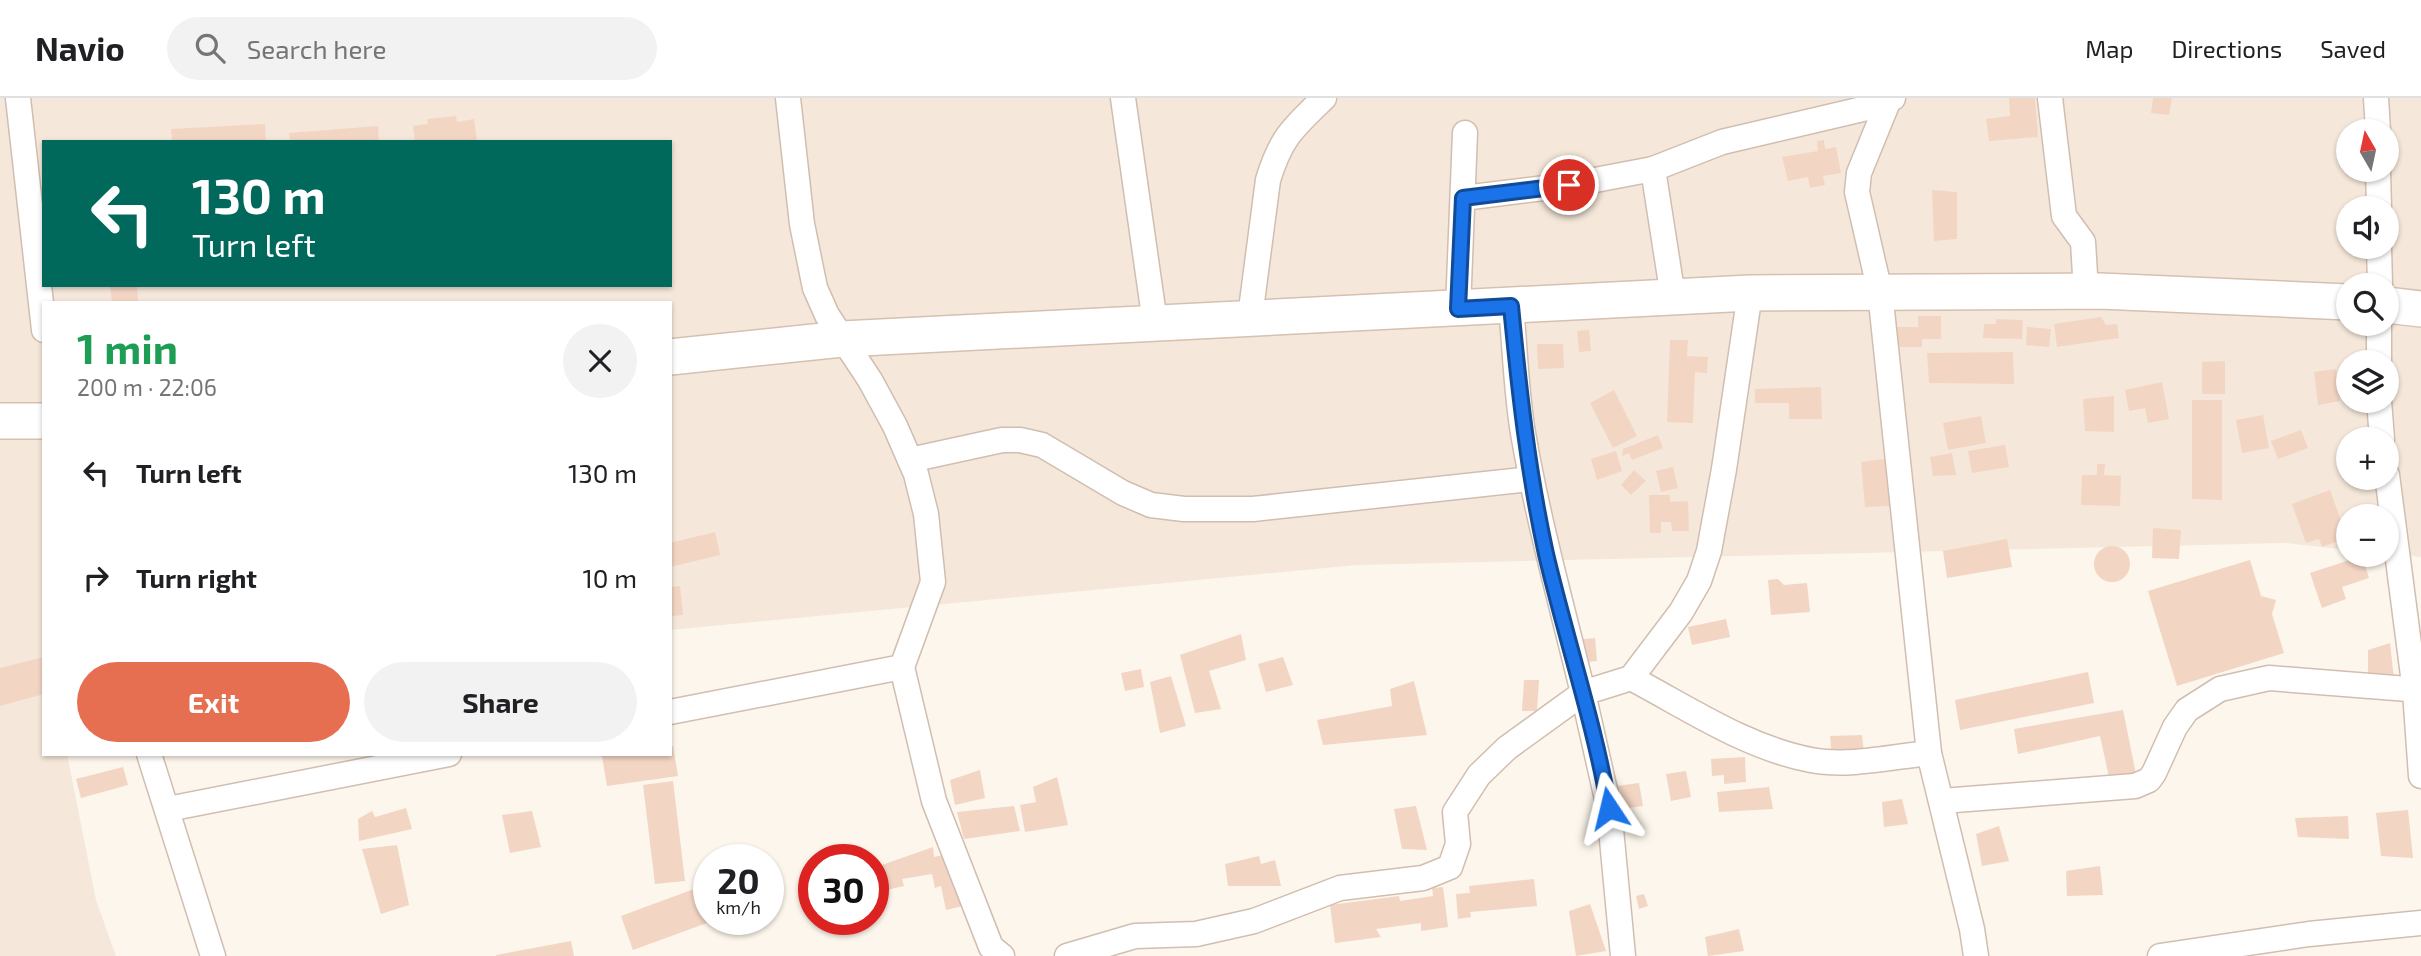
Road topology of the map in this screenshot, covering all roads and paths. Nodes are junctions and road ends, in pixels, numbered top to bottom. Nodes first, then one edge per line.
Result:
1 (18, 98) edge
2 (788, 98) edge
3 (1123, 98) edge
4 (1324, 98) edge
5 (2050, 98) edge
6 (2376, 98) edge
7 (1891, 100) edge
8 (1839, 105) edge
9 (2377, 119) edge
10 (1465, 133) dead end
11 (1653, 169) junction
12 (1463, 198) junction
13 (2086, 291) junction
14 (1880, 292) junction
15 (1750, 293) junction
16 (1673, 297) junction
17 (2336, 301) edge
18 (1511, 306) junction
19 (2399, 306) edge
20 (1458, 309) junction
21 (2421, 309) edge
22 (42, 312) edge
23 (1250, 317) junction
24 (1155, 323) junction
25 (842, 339) junction
26 (672, 357) edge
27 (0, 421) edge
28 (42, 421) edge
29 (910, 460) junction
30 (1531, 479) junction
31 (2389, 490) edge
32 (902, 667) junction
33 (1631, 678) junction
34 (2418, 691) edge
35 (1583, 693) junction
36 (672, 712) edge
37 (1929, 752) junction
38 (150, 756) edge
39 (439, 756) edge
40 (2421, 776) edge
41 (1942, 801) junction
42 (168, 808) junction
43 (2421, 923) edge
44 (213, 956) edge
45 (1002, 956) edge
46 (1067, 956) edge
47 (1623, 956) edge
48 (1976, 956) edge
49 (2160, 956) edge

1 - 22 street
2 - 25 street
3 - 24 street
4 - 23 street
5 - 13 street
6 - 9 street
7 - 8 street
7 - 14 street
8 - 11 street
10 - 12 street
11 - 12 street
11 - 16 street
12 - 20 street
13 - 14 street
13 - 17 street
14 - 15 street
14 - 37 street
15 - 16 street
15 - 33 street
16 - 18 street
18 - 20 street
18 - 30 street
19 - 21 street
20 - 23 street
23 - 24 street
24 - 25 street
25 - 26 street
25 - 29 street
27 - 28 street
29 - 30 street
29 - 32 street
30 - 35 street
31 - 34 street
32 - 36 street
32 - 45 street
33 - 35 street
33 - 37 street
34 - 40 street
34 - 41 street
35 - 46 street
35 - 47 street
37 - 41 street
38 - 42 street
39 - 42 street
41 - 48 street
42 - 44 street
43 - 49 street

